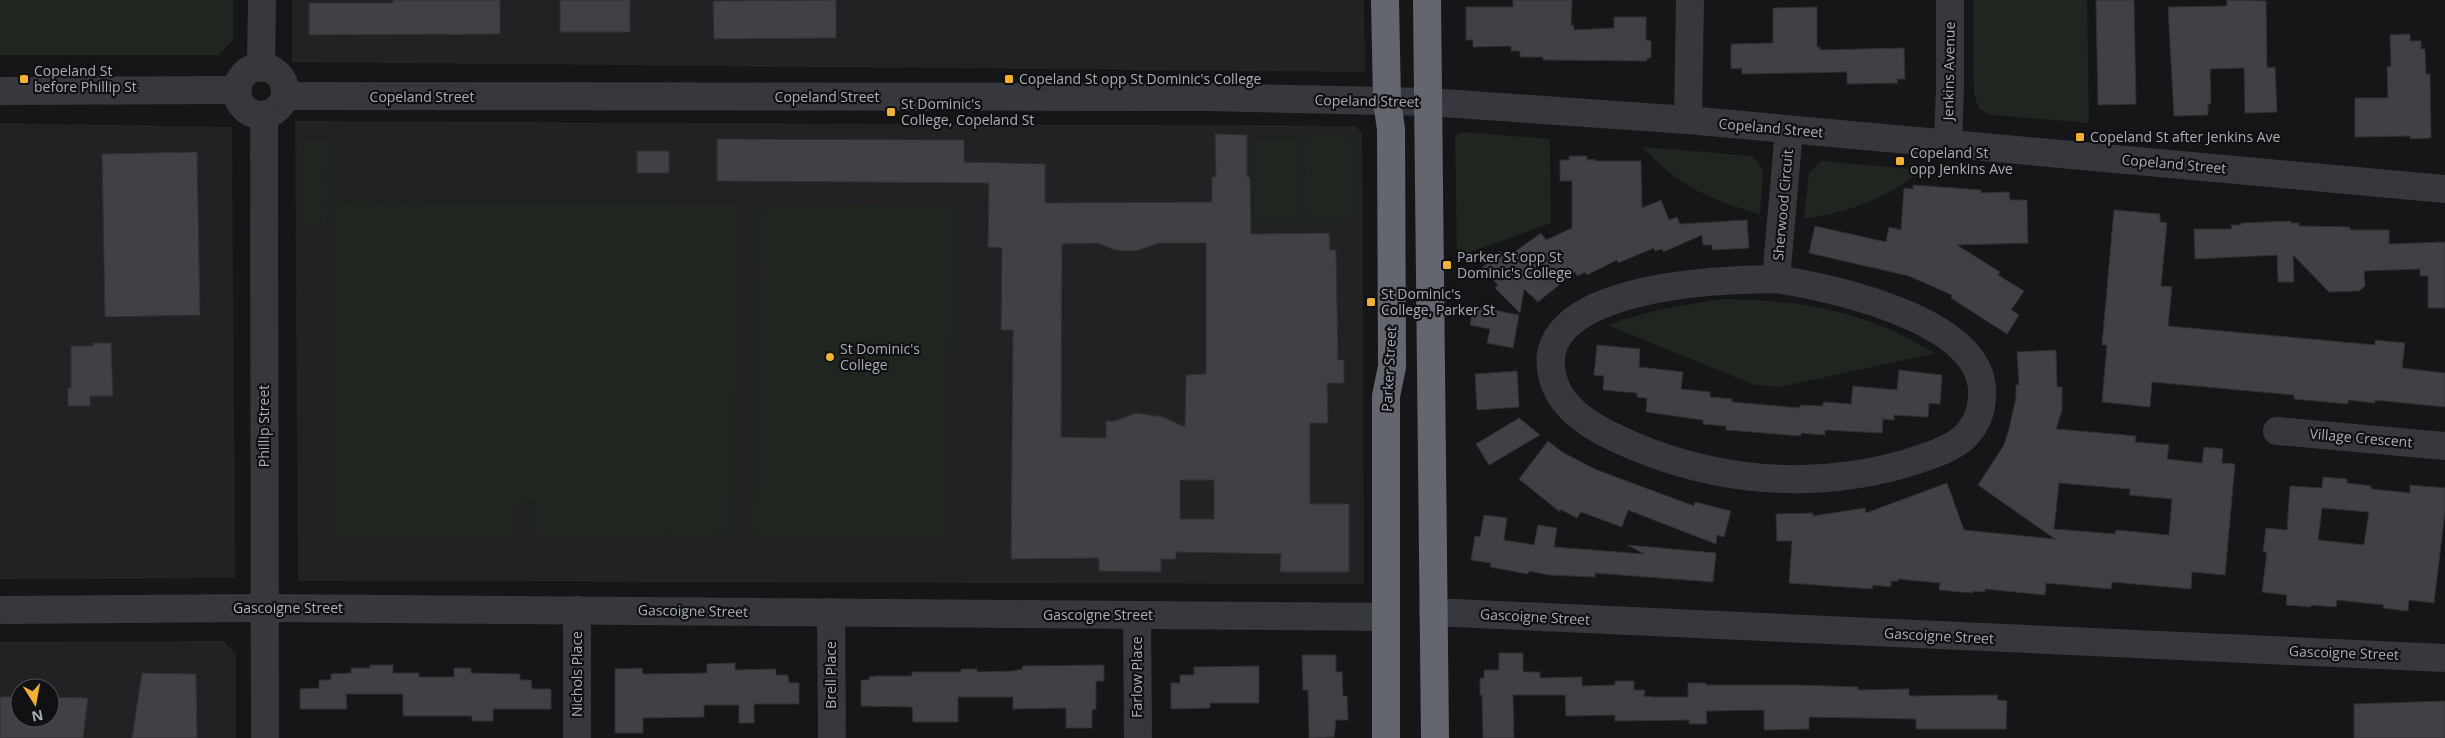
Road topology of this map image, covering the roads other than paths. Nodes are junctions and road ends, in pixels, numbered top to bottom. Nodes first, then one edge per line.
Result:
1 (262, 0) edge
2 (1385, 0) edge
3 (1427, 0) edge
4 (1690, 0) edge
5 (1950, 0) edge
6 (261, 68) junction
7 (238, 90) junction
8 (0, 91) edge
9 (284, 96) junction
10 (1387, 101) junction
11 (1428, 102) junction
12 (264, 114) junction
13 (1688, 120) junction
14 (1789, 130) junction
15 (1948, 143) junction
16 (2445, 189) edge
17 (1776, 279) junction
18 (2277, 431) dead end
19 (2445, 446) edge
20 (264, 608) junction
21 (0, 610) edge
22 (577, 610) junction
23 (831, 612) junction
24 (1433, 612) junction
25 (1137, 615) junction
26 (1386, 616) junction
27 (2445, 658) edge
28 (264, 738) edge
29 (577, 738) edge
30 (832, 738) edge
31 (1138, 738) edge
32 (1386, 738) edge
33 (1435, 738) edge

1 - 6 street
2 - 10 highway, Parker Street
3 - 11 highway
4 - 13 street
5 - 15 street, Jenkins Avenue
6 - 7 street
6 - 9 street
7 - 8 street
7 - 12 street
9 - 10 street, Copeland Street
9 - 12 street
10 - 11 street, Copeland Street
10 - 26 highway, Parker Street
11 - 13 street, Copeland Street
11 - 24 highway
12 - 20 street, Phillip Street
13 - 14 street, Copeland Street
14 - 15 street, Copeland Street
14 - 17 street, Sherwood Circuit
15 - 16 street, Copeland Street
17 - 17 street, Sherwood Circuit
18 - 19 street, Village Crescent
20 - 21 street, Gascoigne Street
20 - 22 street, Gascoigne Street
20 - 28 street, Phillip Street
22 - 23 street, Gascoigne Street
22 - 29 street, Nichols Place
23 - 25 street, Gascoigne Street
23 - 30 street, Brell Place
24 - 27 street, Gascoigne Street
24 - 33 highway
25 - 26 street, Gascoigne Street
25 - 31 street, Farlow Place
26 - 32 highway, Parker Street

